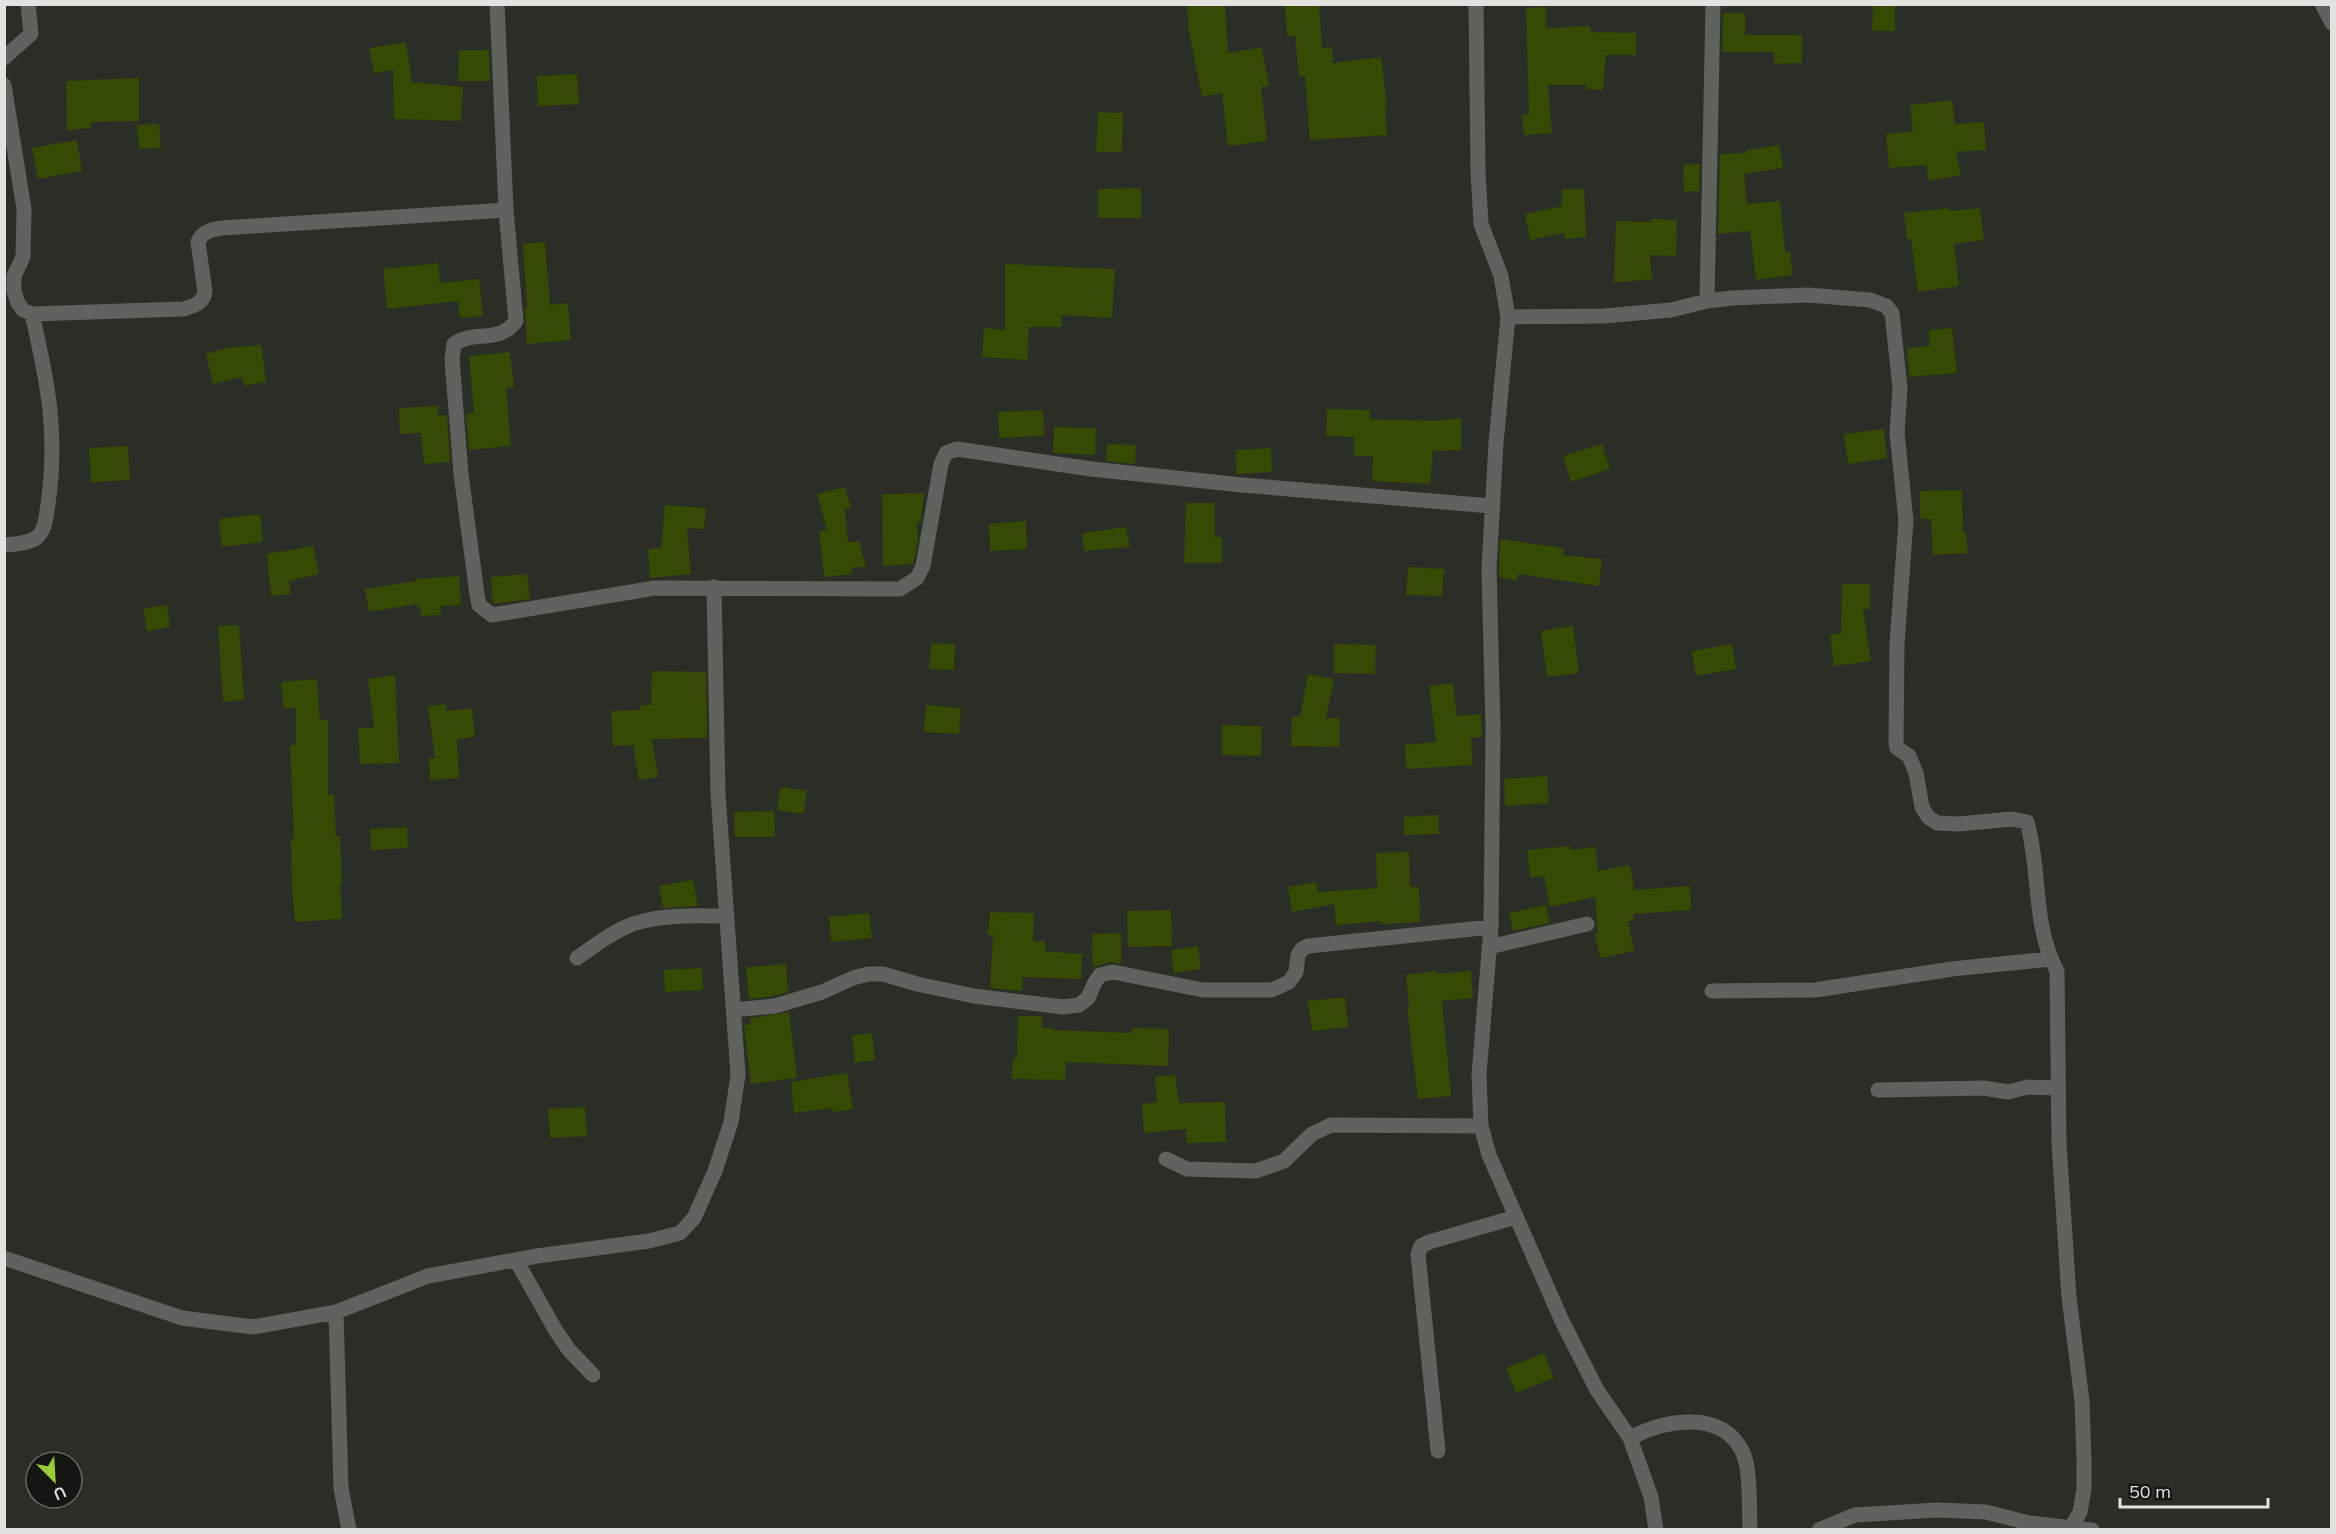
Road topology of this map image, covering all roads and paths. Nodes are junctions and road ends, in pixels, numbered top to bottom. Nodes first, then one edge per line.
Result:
1 (28, 4) edge
2 (497, 4) edge
3 (1476, 4) edge
4 (1713, 4) edge
5 (2322, 4) edge
6 (2331, 23) edge
7 (4, 58) edge
8 (4, 85) edge
9 (506, 210) junction
10 (1707, 301) junction
11 (32, 314) junction
12 (1508, 317) junction
13 (1491, 506) junction
14 (4, 545) edge
15 (714, 587) junction
16 (727, 916) junction
17 (1587, 924) dead end
18 (1491, 927) junction
19 (1489, 947) junction
20 (576, 958) dead end
21 (2050, 959) junction
22 (1712, 991) dead end
23 (734, 1010) junction
24 (2058, 1088) junction
25 (1878, 1090) dead end
26 (1481, 1126) junction
27 (1166, 1159) dead end
28 (1516, 1217) junction
29 (4, 1258) edge
30 (516, 1260) junction
31 (336, 1312) junction
32 (594, 1376) dead end
33 (1630, 1438) junction
34 (1438, 1451) dead end
35 (2071, 1528) edge
36 (349, 1530) edge
37 (1656, 1530) edge
38 (1750, 1530) edge
39 (1819, 1530) edge
40 (2092, 1530) edge

1 - 7 street
2 - 9 street
3 - 12 street
4 - 10 street
5 - 6 street
8 - 11 street
9 - 11 street
9 - 15 street
10 - 12 street
10 - 21 street
11 - 14 street
12 - 13 street
13 - 15 street
13 - 18 street
15 - 16 street
16 - 20 street
16 - 23 street
17 - 19 street
18 - 19 street
18 - 23 street
19 - 26 street
21 - 22 street
21 - 24 street
23 - 30 street
24 - 25 street
24 - 35 street
26 - 27 street
26 - 28 street
28 - 33 street
28 - 34 street
29 - 31 street
30 - 31 street
30 - 32 street
31 - 36 street
33 - 37 street
33 - 38 street
35 - 39 street
35 - 40 street

